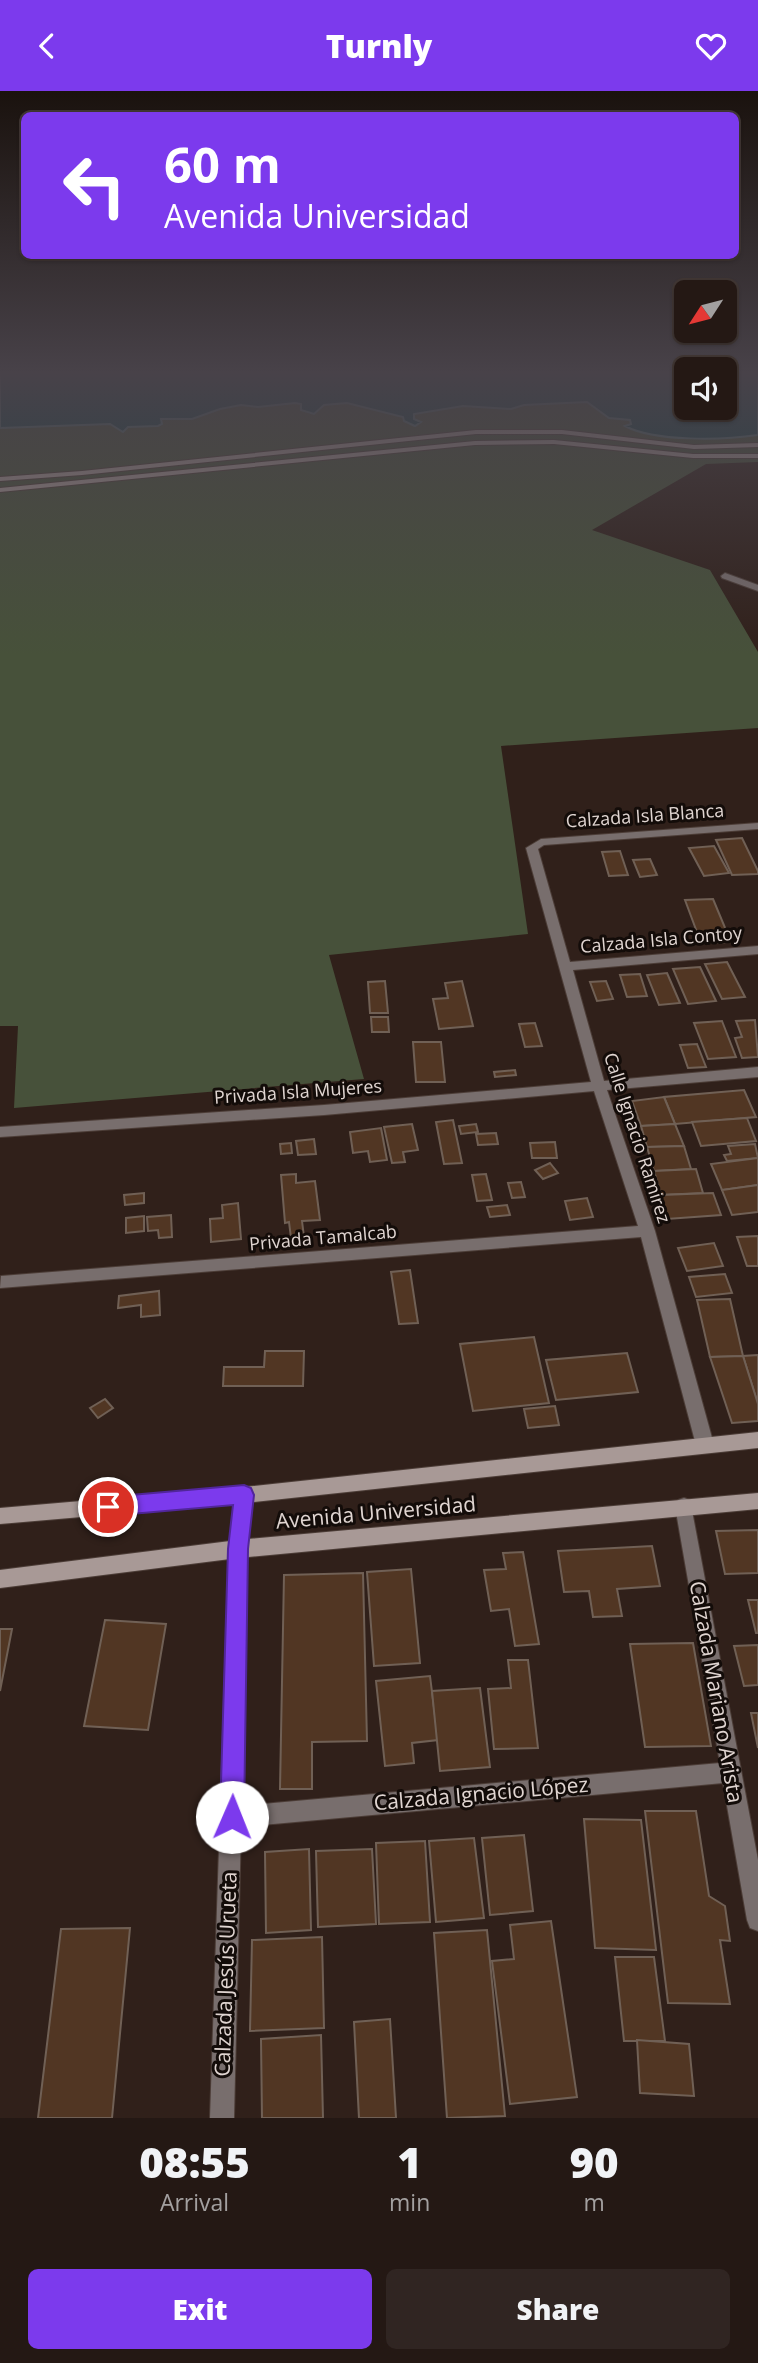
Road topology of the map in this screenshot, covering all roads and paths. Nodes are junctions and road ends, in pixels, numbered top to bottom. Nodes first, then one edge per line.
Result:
1 (144, 466) edge
2 (173, 466) edge
3 (269, 466) edge
4 (177, 475) junction
5 (0, 479) edge
6 (0, 490) edge
7 (725, 576) dead end
8 (758, 588) edge
9 (758, 826) edge
10 (534, 844) joint
11 (758, 950) edge
12 (566, 966) junction
13 (755, 1072) edge
14 (599, 1086) junction
15 (758, 1088) edge
16 (0, 1132) edge
17 (647, 1231) junction
18 (1, 1282) edge
19 (758, 1440) edge
20 (705, 1445) junction
21 (244, 1495) junction
22 (758, 1501) edge
23 (684, 1506) junction
24 (0, 1516) edge
25 (238, 1549) junction
26 (0, 1579) edge
27 (730, 1772) junction
28 (232, 1817) junction
29 (758, 1920) edge
30 (222, 2118) edge

1 - 5 main road
2 - 4 main road
3 - 4 main road
4 - 6 main road
7 - 8 street
9 - 10 street, Calzada Isla Blanca
10 - 12 street, Calle Ignacio Ramirez
11 - 12 street, Calzada Isla Contoy
12 - 14 street, Calle Ignacio Ramirez
13 - 14 street, Privada Isla Mujeres
13 - 15 street
14 - 16 street, Privada Isla Mujeres
14 - 17 street, Calle Ignacio Ramirez
17 - 18 street, Privada Tamalcab
17 - 20 street, Calle Ignacio Ramirez
19 - 20 main road, Avenida Universidad
20 - 21 main road, Avenida Universidad
21 - 24 main road, Avenida Universidad
21 - 25 street, Calzada Jesús Urueta
22 - 23 main road, Avenida Universidad
23 - 25 main road, Avenida Universidad
23 - 27 street, Calzada Mariano Arista
25 - 26 main road, Avenida Universidad
25 - 28 street, Calzada Jesús Urueta
27 - 28 street, Calzada Ignacio López
27 - 29 street, Calzada Mariano Arista
28 - 30 street, Calzada Jesús Urueta

